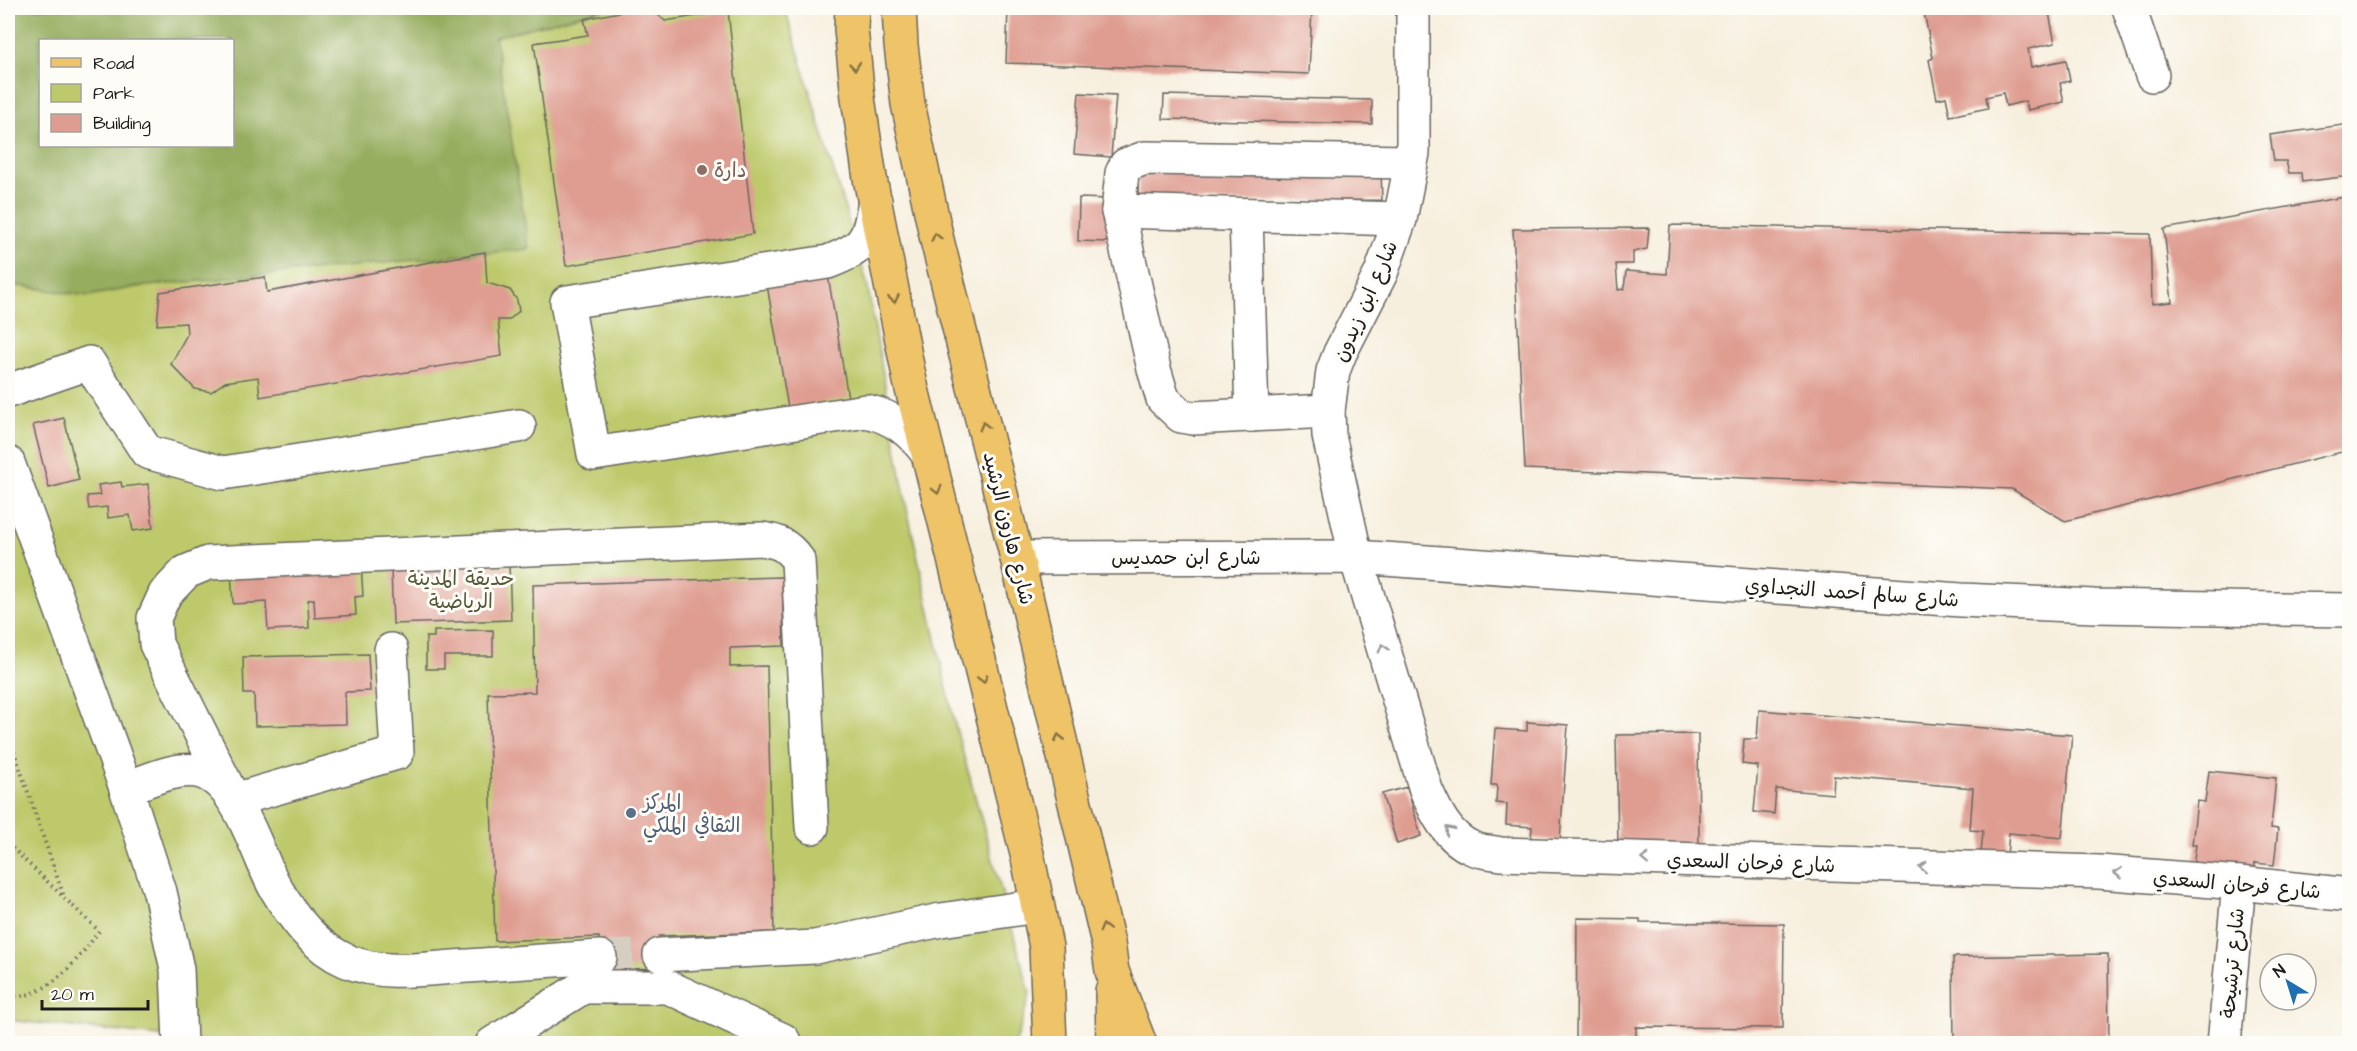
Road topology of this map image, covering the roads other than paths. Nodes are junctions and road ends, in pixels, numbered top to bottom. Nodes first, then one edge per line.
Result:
1 (852, 8) edge
2 (899, 8) edge
3 (1413, 8) edge
4 (2129, 8) edge
5 (2152, 75) dead end
6 (1411, 162) junction
7 (875, 201) junction
8 (1118, 212) junction
9 (1246, 215) junction
10 (1400, 219) junction
11 (8, 391) edge
12 (1328, 411) junction
13 (1252, 415) junction
14 (519, 426) dead end
15 (928, 454) junction
16 (8, 463) edge
17 (1356, 557) junction
18 (1017, 558) junction
19 (2349, 610) edge
20 (391, 650) dead end
21 (126, 788) junction
22 (234, 800) junction
23 (812, 827) dead end
24 (2239, 883) junction
25 (2349, 895) edge
26 (1037, 906) junction
27 (660, 955) tunnel mouth
28 (600, 957) tunnel mouth
29 (1112, 971) junction
30 (180, 1044) edge
31 (492, 1044) edge
32 (785, 1044) edge
33 (1050, 1044) edge
34 (1113, 1044) edge
35 (1140, 1044) edge
36 (2224, 1044) edge

1 -> 7 main road
18 -> 2 main road, شارع هارون الرشيد
3 - 6 street, شارع ابن زيدون
4 - 5 street
6 - 8 street
6 - 10 street, شارع ابن زيدون
7 -> 15 main road
7 - 15 street
8 - 9 street
8 - 13 street
9 - 10 street
9 - 13 street
10 - 12 street, شارع ابن زيدون
11 - 14 street
12 - 13 street
12 - 17 street, شارع ابن زيدون
15 -> 26 main road
16 - 21 street
17 - 18 street, شارع ابن حمديس
17 - 19 street, شارع سالم أحمد النجداوي
24 -> 17 street, شارع فرحان السعدي
29 -> 18 main road, شارع هارون الرشيد
20 - 22 street
21 - 22 street
21 - 30 street
22 - 23 street
22 - 28 street
24 - 25 street, شارع فرحان السعدي
24 - 36 street, شارع ترشيحة
26 - 27 street
26 - 33 main road
29 - 34 main road
29 - 35 main road, شارع هارون الرشيد
31 - 32 street

